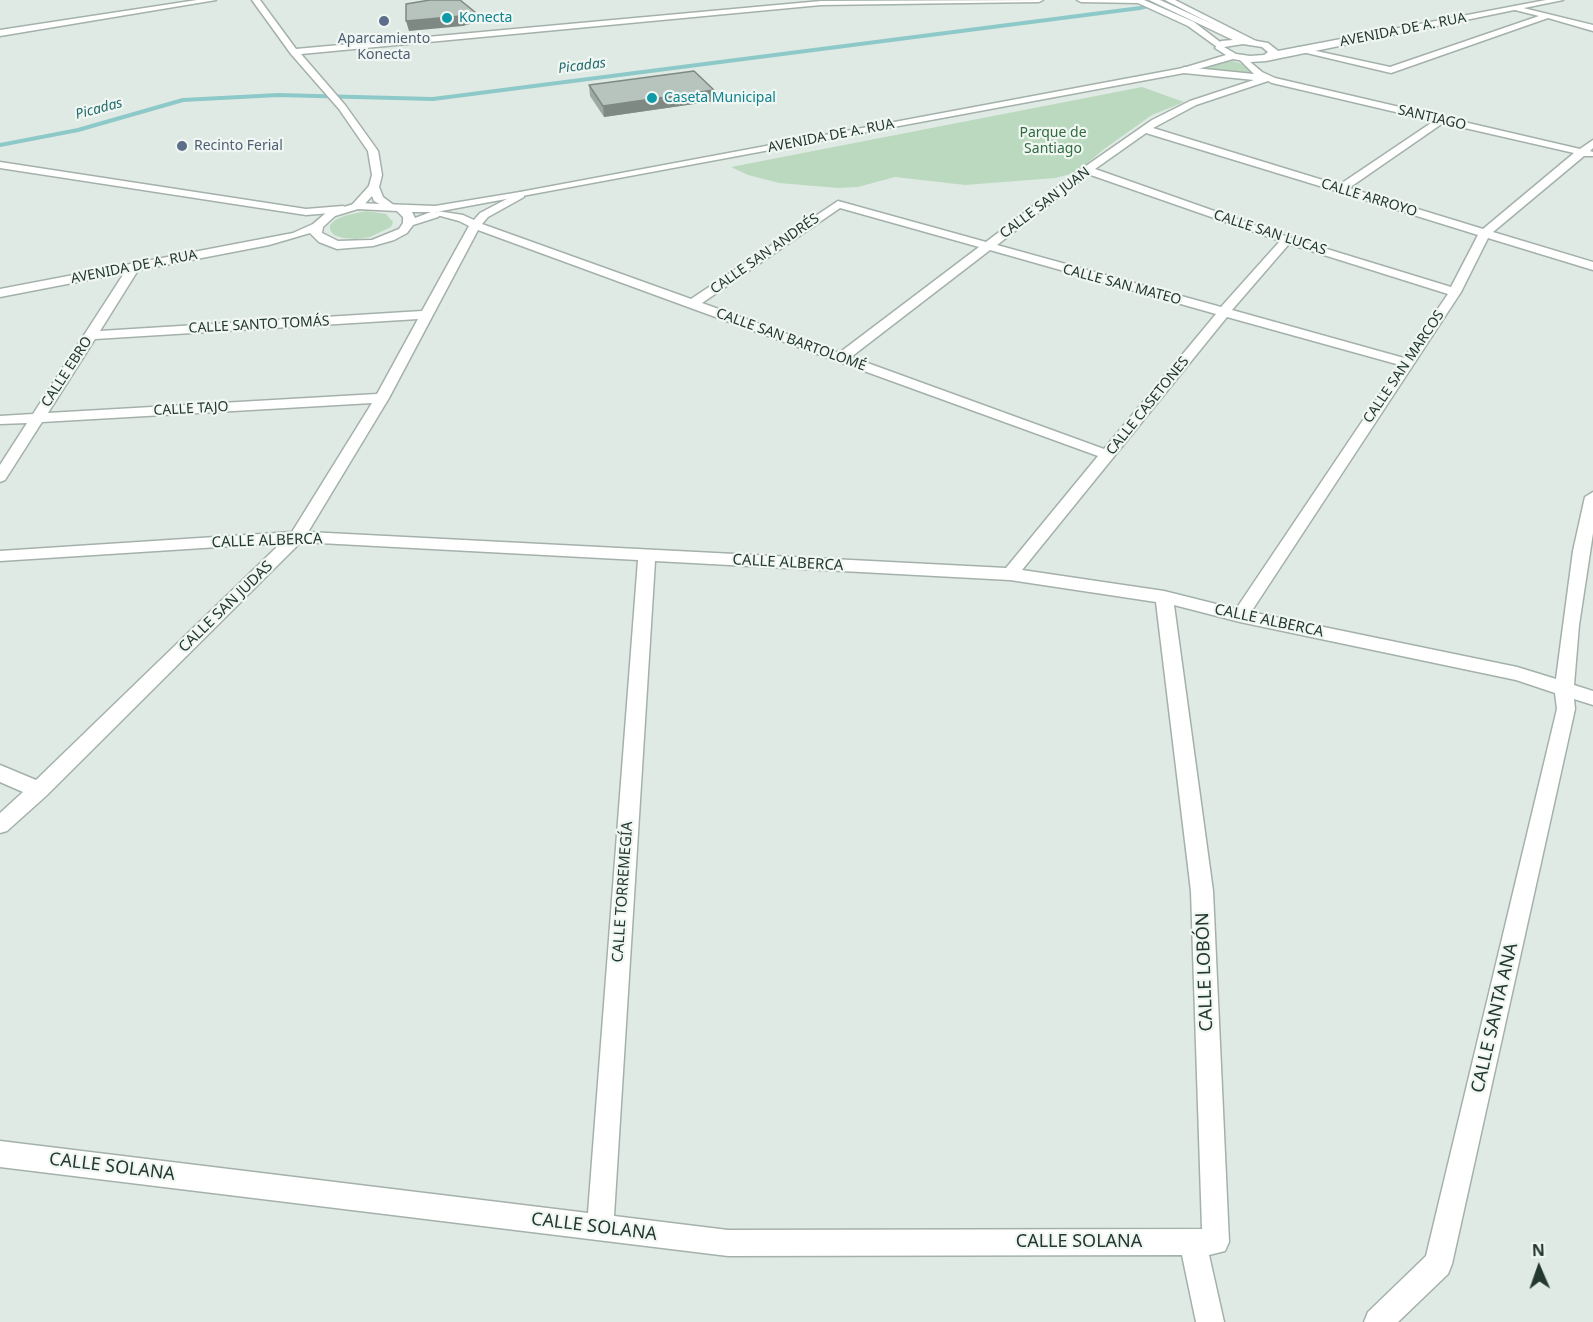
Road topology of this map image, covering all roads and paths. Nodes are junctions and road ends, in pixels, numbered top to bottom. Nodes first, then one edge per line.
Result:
1 (212, 0) edge
2 (256, 0) edge
3 (1039, 0) edge
4 (1081, 0) edge
5 (1558, 0) edge
6 (819, 1) edge
7 (1154, 2) edge
8 (1518, 8) junction
9 (1547, 16) junction
10 (1593, 28) edge
11 (1214, 29) junction
12 (0, 33) edge
13 (1247, 41) junction
14 (1221, 45) junction
15 (1264, 45) junction
16 (1318, 46) junction
17 (1298, 50) junction
18 (294, 52) junction
19 (1269, 56) junction
20 (1238, 57) junction
21 (1184, 70) junction
22 (1269, 79) junction
23 (1441, 120) junction
24 (1145, 129) junction
25 (1593, 143) edge
26 (1587, 153) edge
27 (0, 165) edge
28 (1087, 170) junction
29 (374, 187) junction
30 (1340, 189) junction
31 (838, 204) joint
32 (357, 206) junction
33 (389, 206) junction
34 (343, 209) junction
35 (401, 209) junction
36 (306, 212) junction
37 (441, 213) junction
38 (479, 214) junction
39 (409, 223) junction
40 (319, 224) junction
41 (1485, 233) junction
42 (323, 240) junction
43 (1287, 240) junction
44 (269, 242) junction
45 (986, 247) junction
46 (134, 267) junction
47 (1593, 267) edge
48 (1455, 292) junction
49 (0, 293) edge
50 (692, 304) junction
51 (1224, 313) junction
52 (427, 315) junction
53 (91, 335) junction
54 (841, 358) junction
55 (1407, 363) junction
56 (382, 398) junction
57 (38, 418) junction
58 (0, 420) edge
59 (1108, 455) junction
60 (0, 477) edge
61 (1593, 497) edge
62 (297, 537) junction
63 (0, 556) edge
64 (647, 556) junction
65 (1010, 574) junction
66 (1164, 597) junction
67 (1240, 616) junction
68 (1564, 691) junction
69 (1593, 698) edge
70 (0, 773) edge
71 (39, 790) junction
72 (0, 825) edge
73 (0, 1154) edge
74 (600, 1228) junction
75 (1192, 1242) junction
76 (1210, 1322) edge
77 (1378, 1322) edge

1 - 12 street
2 - 18 street
3 - 6 street
4 - 7 street
5 - 8 street, AVENIDA DE A. RUA
6 - 18 street
7 - 11 street
7 - 13 street
7 - 14 street, SANTIAGO
8 - 9 street
8 - 16 street, AVENIDA DE A. RUA
9 - 10 street
9 - 17 street
11 - 13 street
11 - 14 street
13 - 14 street
13 - 15 street, AVENIDA DE A. RUA
14 - 20 street, SANTIAGO
14 - 21 street, AVENIDA DE A. RUA
15 - 16 street, AVENIDA DE A. RUA
15 - 19 street
16 - 17 street, AVENIDA DE A. RUA
17 - 19 street, AVENIDA DE A. RUA
18 - 29 street
19 - 20 street, AVENIDA DE A. RUA
19 - 22 street
20 - 21 street, AVENIDA DE A. RUA
20 - 22 street, SANTIAGO
21 - 22 street
21 - 38 street, AVENIDA DE A. RUA
22 - 23 street, SANTIAGO
22 - 24 street, CALLE SAN JUAN
23 - 26 street, SANTIAGO
23 - 30 street
24 - 28 street, CALLE SAN JUAN
24 - 30 street, CALLE ARROYO
25 - 26 street, CALLE SAN MARCOS
26 - 41 street, CALLE SAN MARCOS
27 - 36 street
28 - 43 street, CALLE SAN LUCAS
28 - 45 street, CALLE SAN JUAN
29 - 32 street
29 - 33 street
30 - 41 street, CALLE ARROYO
31 - 45 street, CALLE SAN MATEO
31 - 50 street, CALLE SAN ANDRÉS
32 - 33 street
32 - 34 street
33 - 35 street
34 - 36 street
34 - 40 street, AVENIDA DE A. RUA
35 - 38 street
35 - 39 street
36 - 40 street
37 - 38 street
37 - 38 street
37 - 39 street
38 - 50 street, CALLE SAN BARTOLOMÉ
38 - 52 street, CALLE SAN JUDAS
39 - 42 street, AVENIDA DE A. RUA
40 - 42 street
40 - 44 street, AVENIDA DE A. RUA
41 - 47 street, CALLE ARROYO
41 - 48 street, CALLE SAN MARCOS
42 - 44 street, AVENIDA DE A. RUA
43 - 48 street, CALLE SAN LUCAS
43 - 51 street, CALLE CASETONES
44 - 46 street, AVENIDA DE A. RUA
45 - 51 street, CALLE SAN MATEO
45 - 54 street, CALLE SAN JUAN
46 - 49 street, AVENIDA DE A. RUA
46 - 53 street, CALLE EBRO
48 - 55 street, CALLE SAN MARCOS
50 - 54 street, CALLE SAN BARTOLOMÉ
51 - 55 street, CALLE SAN MATEO
51 - 59 street, CALLE CASETONES
52 - 53 street, CALLE SANTO TOMÁS
52 - 56 street, CALLE SAN JUDAS
53 - 57 street, CALLE EBRO
54 - 59 street, CALLE SAN BARTOLOMÉ
55 - 67 street, CALLE SAN MARCOS
56 - 57 street, CALLE TAJO
56 - 62 street, CALLE SAN JUDAS
57 - 58 street, CALLE TAJO
57 - 60 street, CALLE EBRO
59 - 65 street, CALLE CASETONES
61 - 68 street, CALLE SANTA ANA
62 - 63 street, CALLE ALBERCA
62 - 64 street, CALLE ALBERCA
62 - 71 street, CALLE SAN JUDAS
64 - 65 street, CALLE ALBERCA
64 - 74 street, CALLE TORREMEGÍA
65 - 66 street, CALLE ALBERCA
66 - 67 street, CALLE ALBERCA
66 - 75 street, CALLE LOBÓN
67 - 68 street, CALLE ALBERCA
68 - 69 street, CALLE ALBERCA
68 - 77 street, CALLE SANTA ANA
70 - 71 street
71 - 72 street, CALLE SAN JUDAS
73 - 74 street, CALLE SOLANA
74 - 75 street, CALLE SOLANA
75 - 76 street

